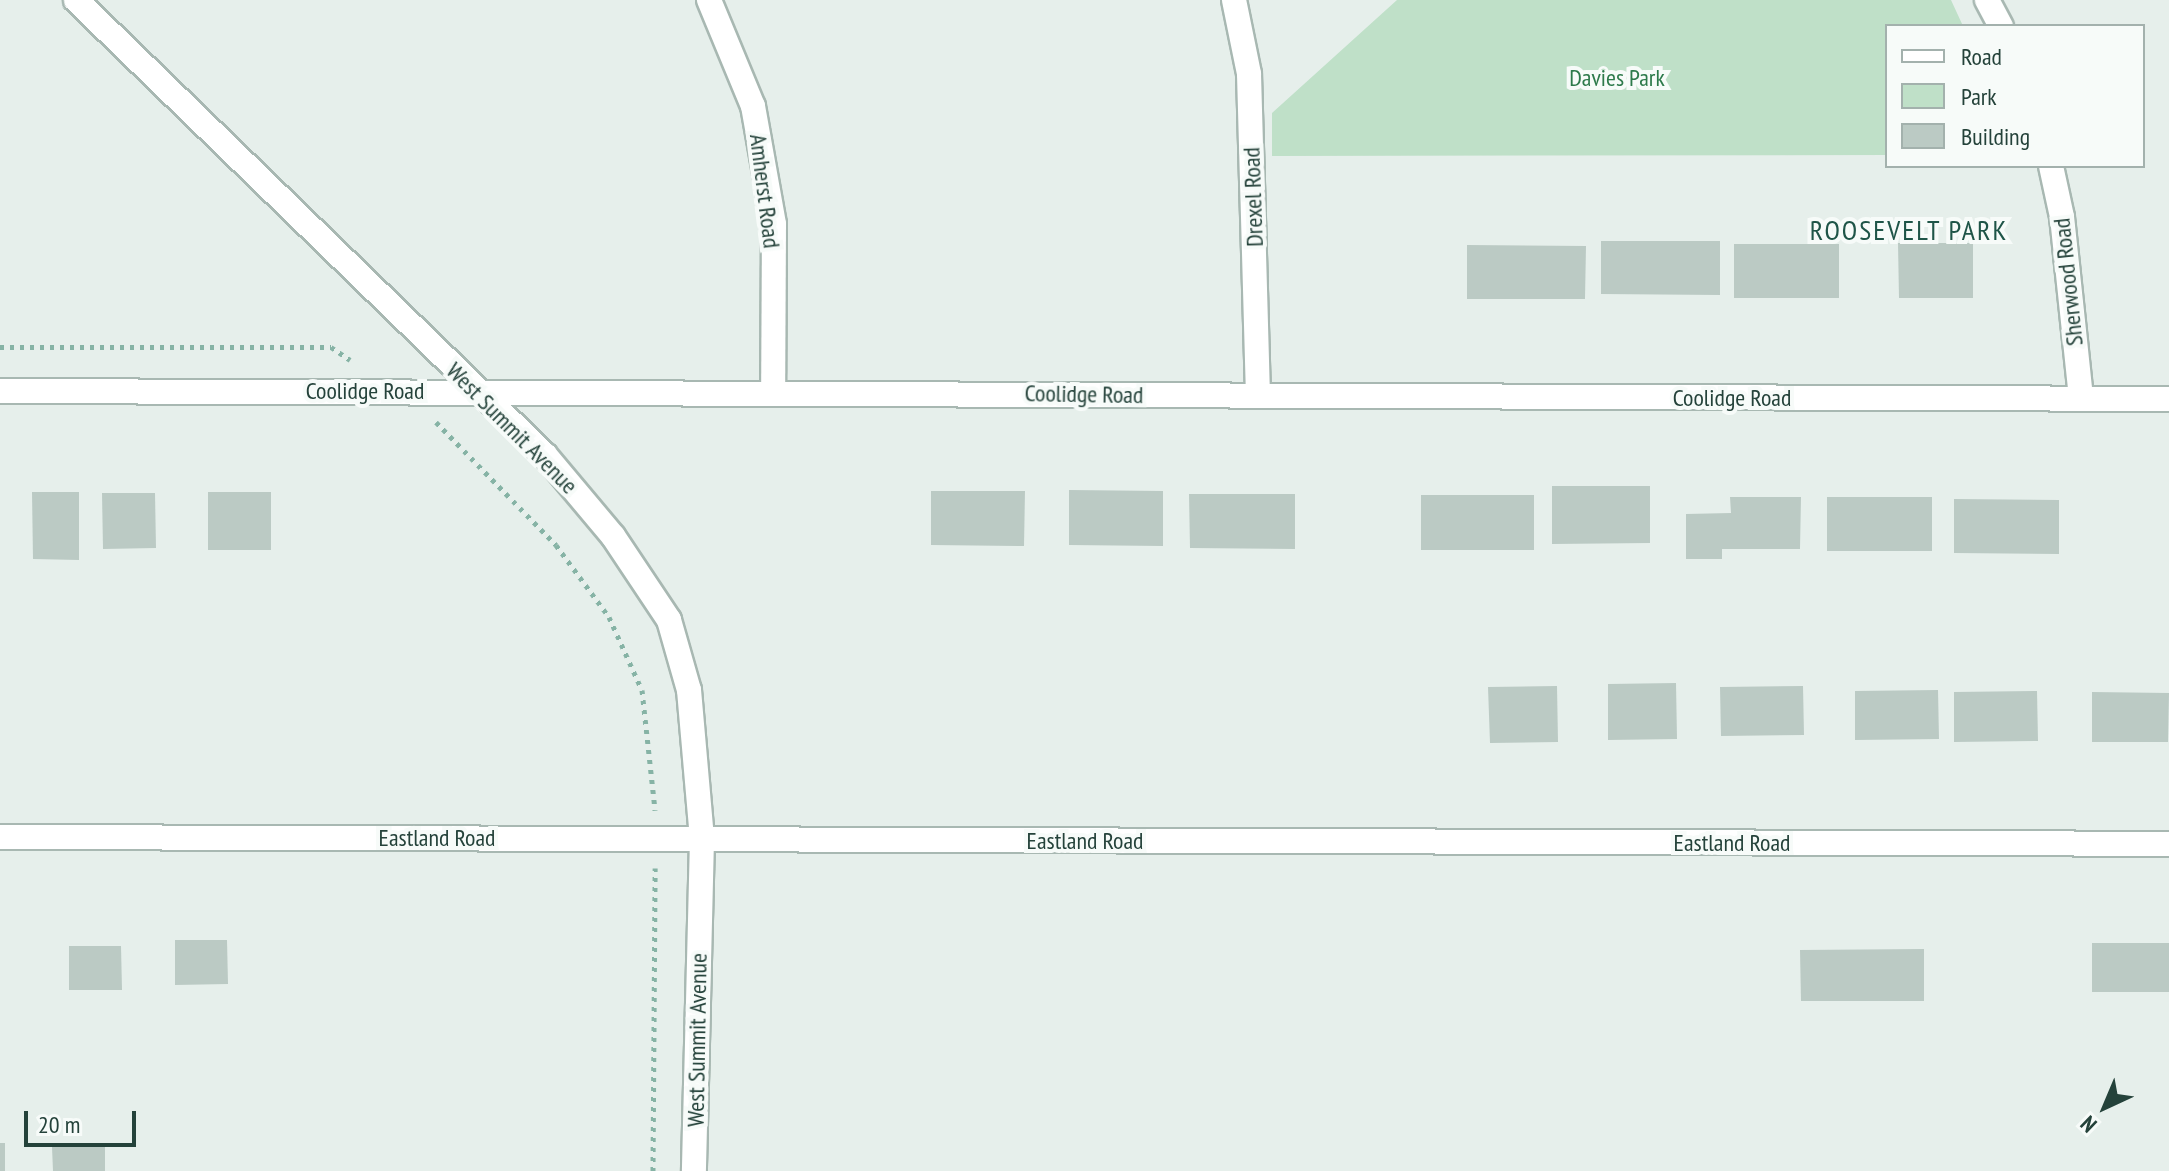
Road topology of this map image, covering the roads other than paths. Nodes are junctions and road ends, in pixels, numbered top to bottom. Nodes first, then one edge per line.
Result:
1 (76, 0) edge
2 (709, 0) edge
3 (1234, 0) edge
4 (1987, 0) edge
5 (2000, 24) edge
6 (2051, 168) edge
7 (0, 391) edge
8 (476, 391) junction
9 (773, 391) junction
10 (1258, 396) junction
11 (2081, 399) junction
12 (2169, 399) edge
13 (0, 837) edge
14 (702, 839) junction
15 (2169, 844) edge
16 (694, 1171) edge

1 - 8 street, West Summit Avenue
2 - 9 street, Amherst Road
3 - 10 street, Drexel Road
4 - 5 street
6 - 11 street, Sherwood Road
7 - 8 street, Coolidge Road
8 - 9 street, Coolidge Road
8 - 14 street, West Summit Avenue
9 - 10 street, Coolidge Road
10 - 11 street, Coolidge Road
11 - 12 street, Coolidge Road
13 - 14 street, Eastland Road
14 - 15 street, Eastland Road
14 - 16 street, West Summit Avenue

